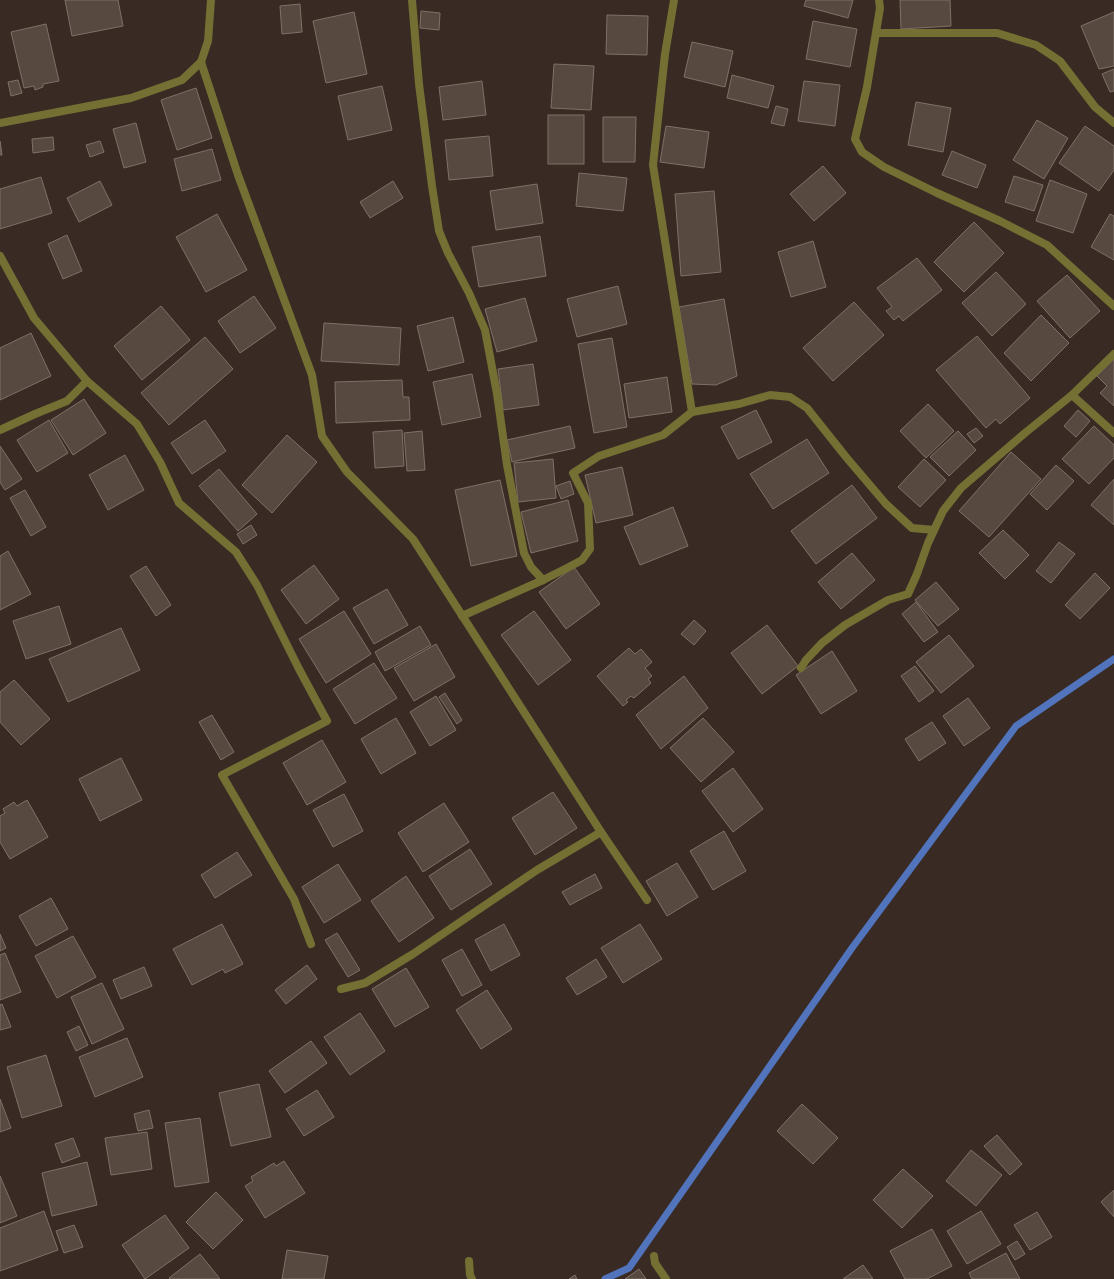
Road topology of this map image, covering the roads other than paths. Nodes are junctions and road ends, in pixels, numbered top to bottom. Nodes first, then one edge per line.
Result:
1 (211, 0) edge
2 (412, 0) edge
3 (674, 0) edge
4 (879, 0) edge
5 (876, 33) junction
6 (201, 62) junction
7 (0, 123) edge
8 (1114, 123) edge
9 (0, 256) edge
10 (1114, 306) edge
11 (1114, 354) edge
12 (87, 381) junction
13 (1072, 395) junction
14 (692, 412) junction
15 (0, 430) edge
16 (1114, 434) edge
17 (934, 530) junction
18 (544, 580) junction
19 (462, 616) junction
20 (801, 668) dead end
21 (601, 832) junction
22 (647, 900) dead end
23 (311, 944) dead end
24 (341, 989) dead end
25 (654, 1256) dead end
26 (469, 1261) dead end
27 (472, 1279) edge
28 (666, 1279) edge

1 - 6 street
2 - 18 street
3 - 14 street
4 - 5 street
5 - 8 street
5 - 10 street
6 - 7 street
6 - 19 street
9 - 12 street
11 - 13 street
12 - 15 street
12 - 23 street
13 - 16 street
13 - 17 street
14 - 17 street
14 - 18 street
17 - 20 street
18 - 19 street
19 - 21 street
21 - 22 street
21 - 24 street
25 - 28 street
26 - 27 street

